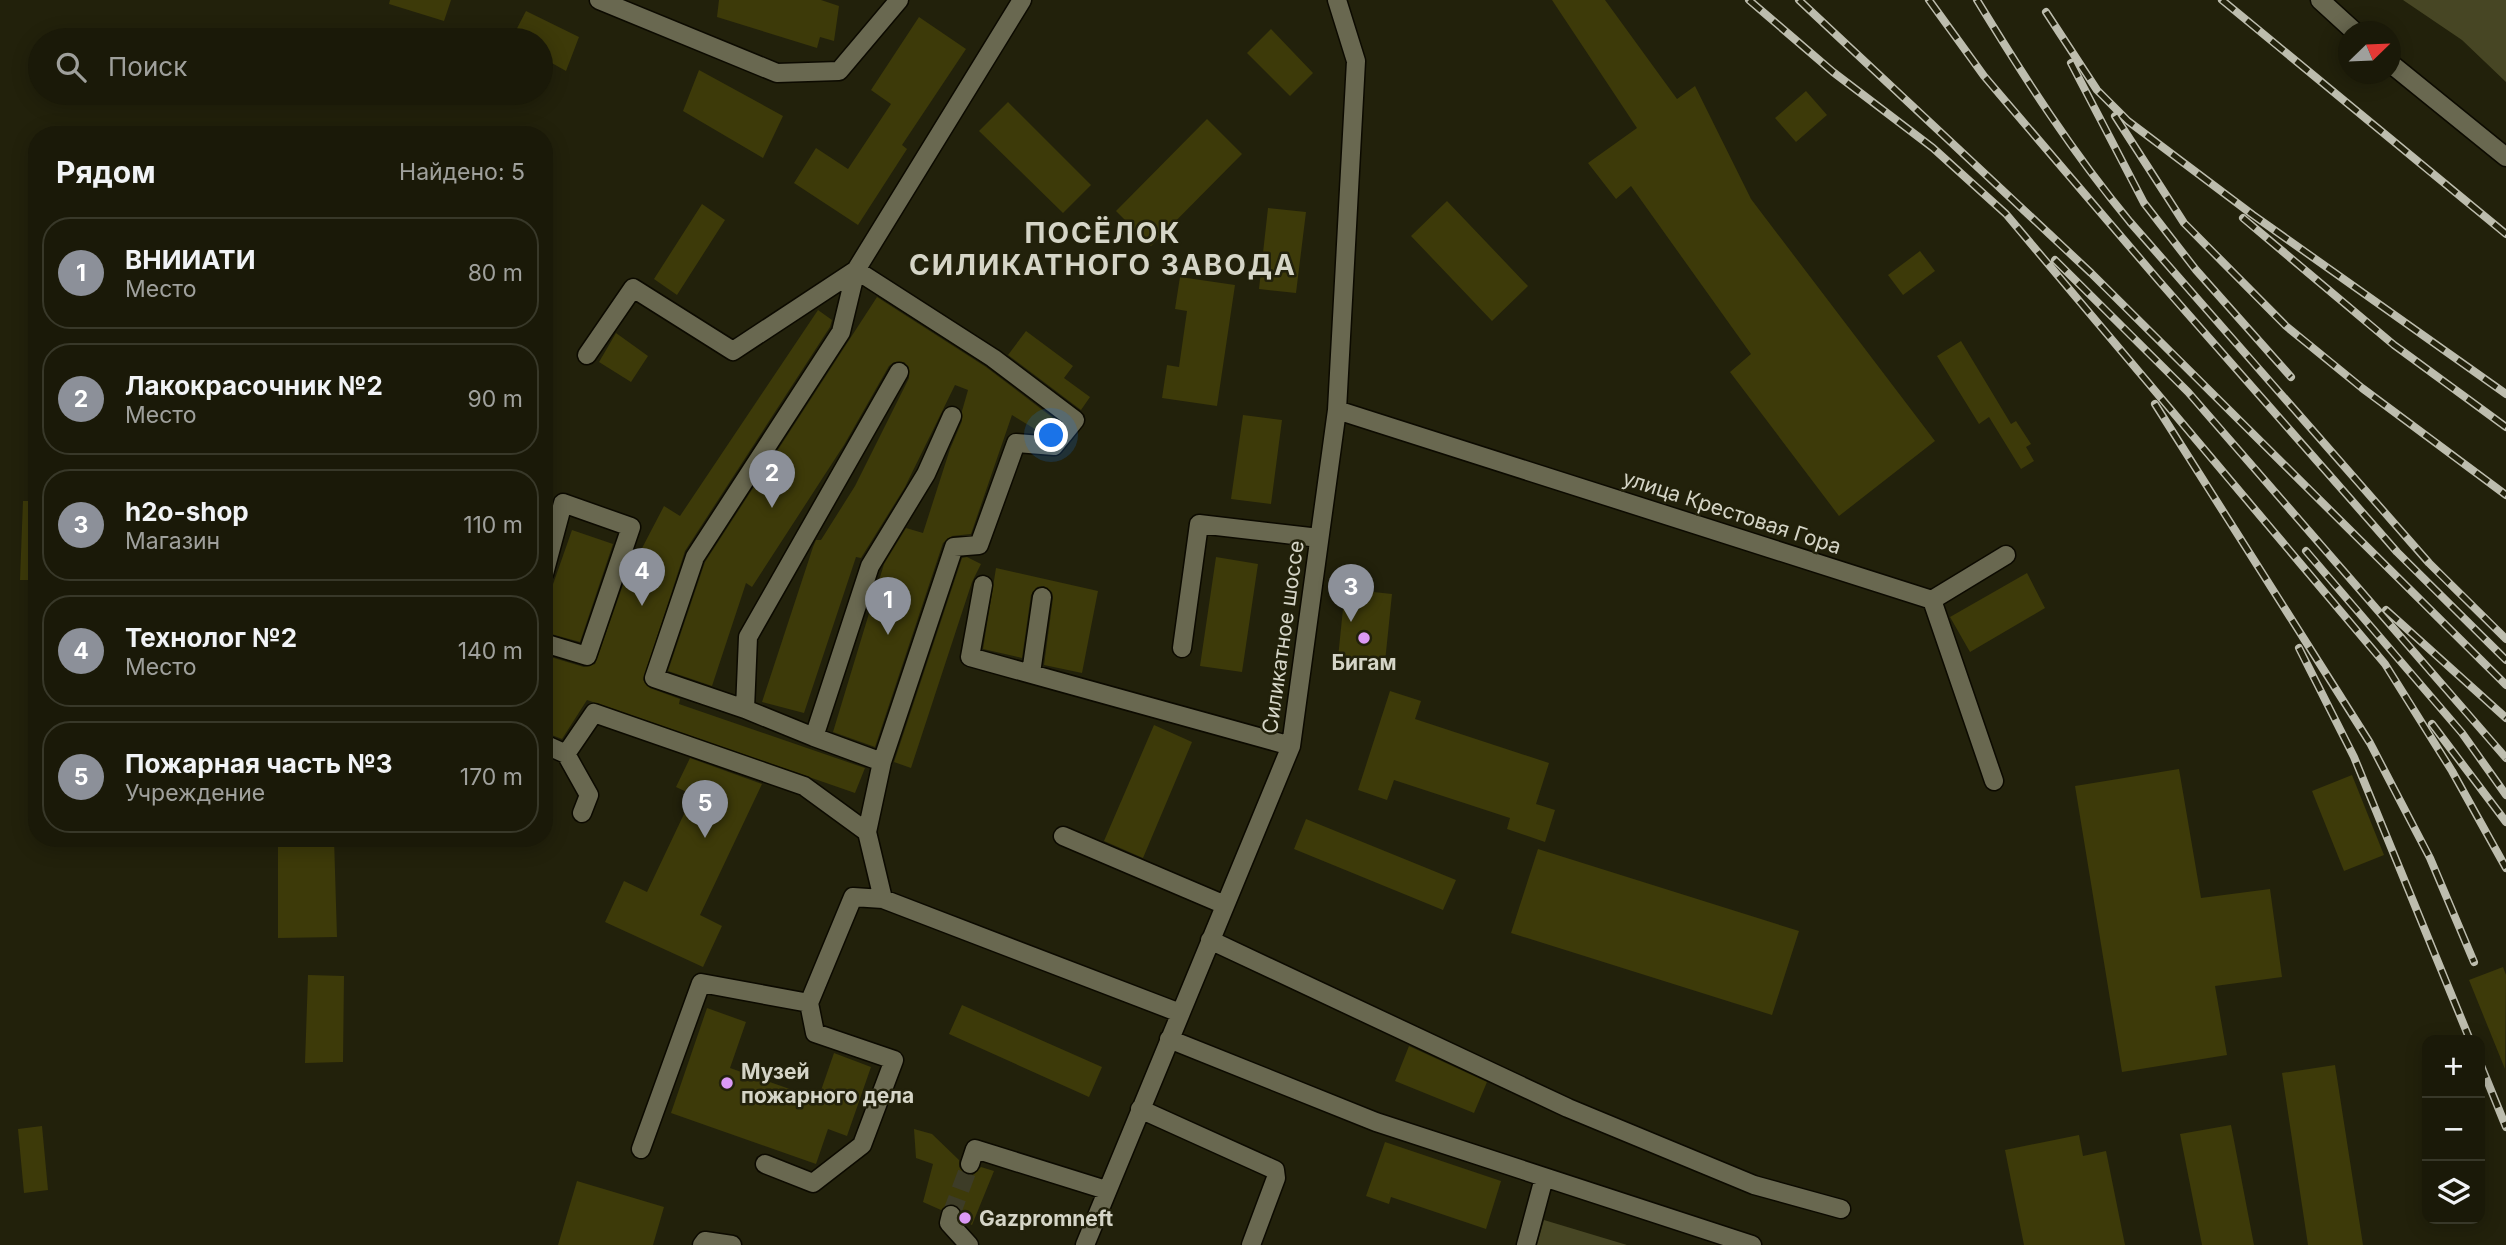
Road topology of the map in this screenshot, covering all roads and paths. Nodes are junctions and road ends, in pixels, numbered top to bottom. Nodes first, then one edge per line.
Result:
1 (598, 0) edge
2 (899, 0) edge
3 (1022, 0) edge
4 (1337, 0) edge
5 (2320, 0) edge
6 (2343, 21) edge
7 (2401, 72) edge
8 (2506, 157) edge
9 (856, 270) junction
10 (587, 355) dead end
11 (899, 372) dead end
12 (1336, 410) junction
13 (952, 416) dead end
14 (1319, 538) junction
15 (553, 540) edge
16 (2006, 555) dead end
17 (983, 585) dead end
18 (1042, 597) dead end
19 (1932, 600) junction
20 (553, 646) edge
21 (1182, 648) dead end
22 (1031, 673) junction
23 (745, 709) junction
24 (814, 737) junction
25 (1291, 746) junction
26 (553, 748) edge
27 (566, 754) junction
28 (882, 762) junction
29 (1994, 781) dead end
30 (582, 813) dead end
31 (867, 832) junction
32 (1063, 836) dead end
33 (883, 899) junction
34 (1225, 905) junction
35 (1210, 940) junction
36 (809, 1003) junction
37 (1180, 1013) junction
38 (1169, 1039) junction
39 (1140, 1109) junction
40 (641, 1149) dead end
41 (765, 1164) dead end
42 (970, 1164) dead end
43 (1544, 1178) junction
44 (1106, 1190) junction
45 (1841, 1209) dead end
46 (951, 1215) dead end
47 (702, 1245) edge
48 (732, 1245) edge
49 (969, 1245) edge
50 (1085, 1245) edge
51 (1251, 1245) edge
52 (1526, 1245) edge
53 (1752, 1245) edge

1 - 2 street
3 - 9 street
4 - 12 street, Силикатное шоссе
5 - 6 street
7 - 8 street
9 - 10 street
9 - 23 street
9 - 28 street
11 - 23 street
12 - 14 street, Силикатное шоссе
12 - 19 street, улица Крестовая Гора
13 - 24 street
14 - 21 street
14 - 25 street, Силикатное шоссе
15 - 20 street
16 - 19 street
17 - 22 street
18 - 22 street
19 - 29 street
22 - 25 street
23 - 24 street
24 - 28 street
25 - 34 street, Силикатное шоссе
26 - 27 street
27 - 30 street
27 - 31 street
28 - 31 street
31 - 33 street
32 - 34 street
33 - 36 street
33 - 37 street
34 - 35 street, Силикатное шоссе
35 - 37 street, Силикатное шоссе
35 - 45 street
36 - 40 street
36 - 41 street
37 - 38 street, Силикатное шоссе
38 - 39 street, Силикатное шоссе
38 - 43 street
39 - 44 street, Силикатное шоссе
39 - 51 street
42 - 44 street
43 - 52 street
43 - 53 street
44 - 50 street, Силикатное шоссе
46 - 49 street
47 - 48 street

